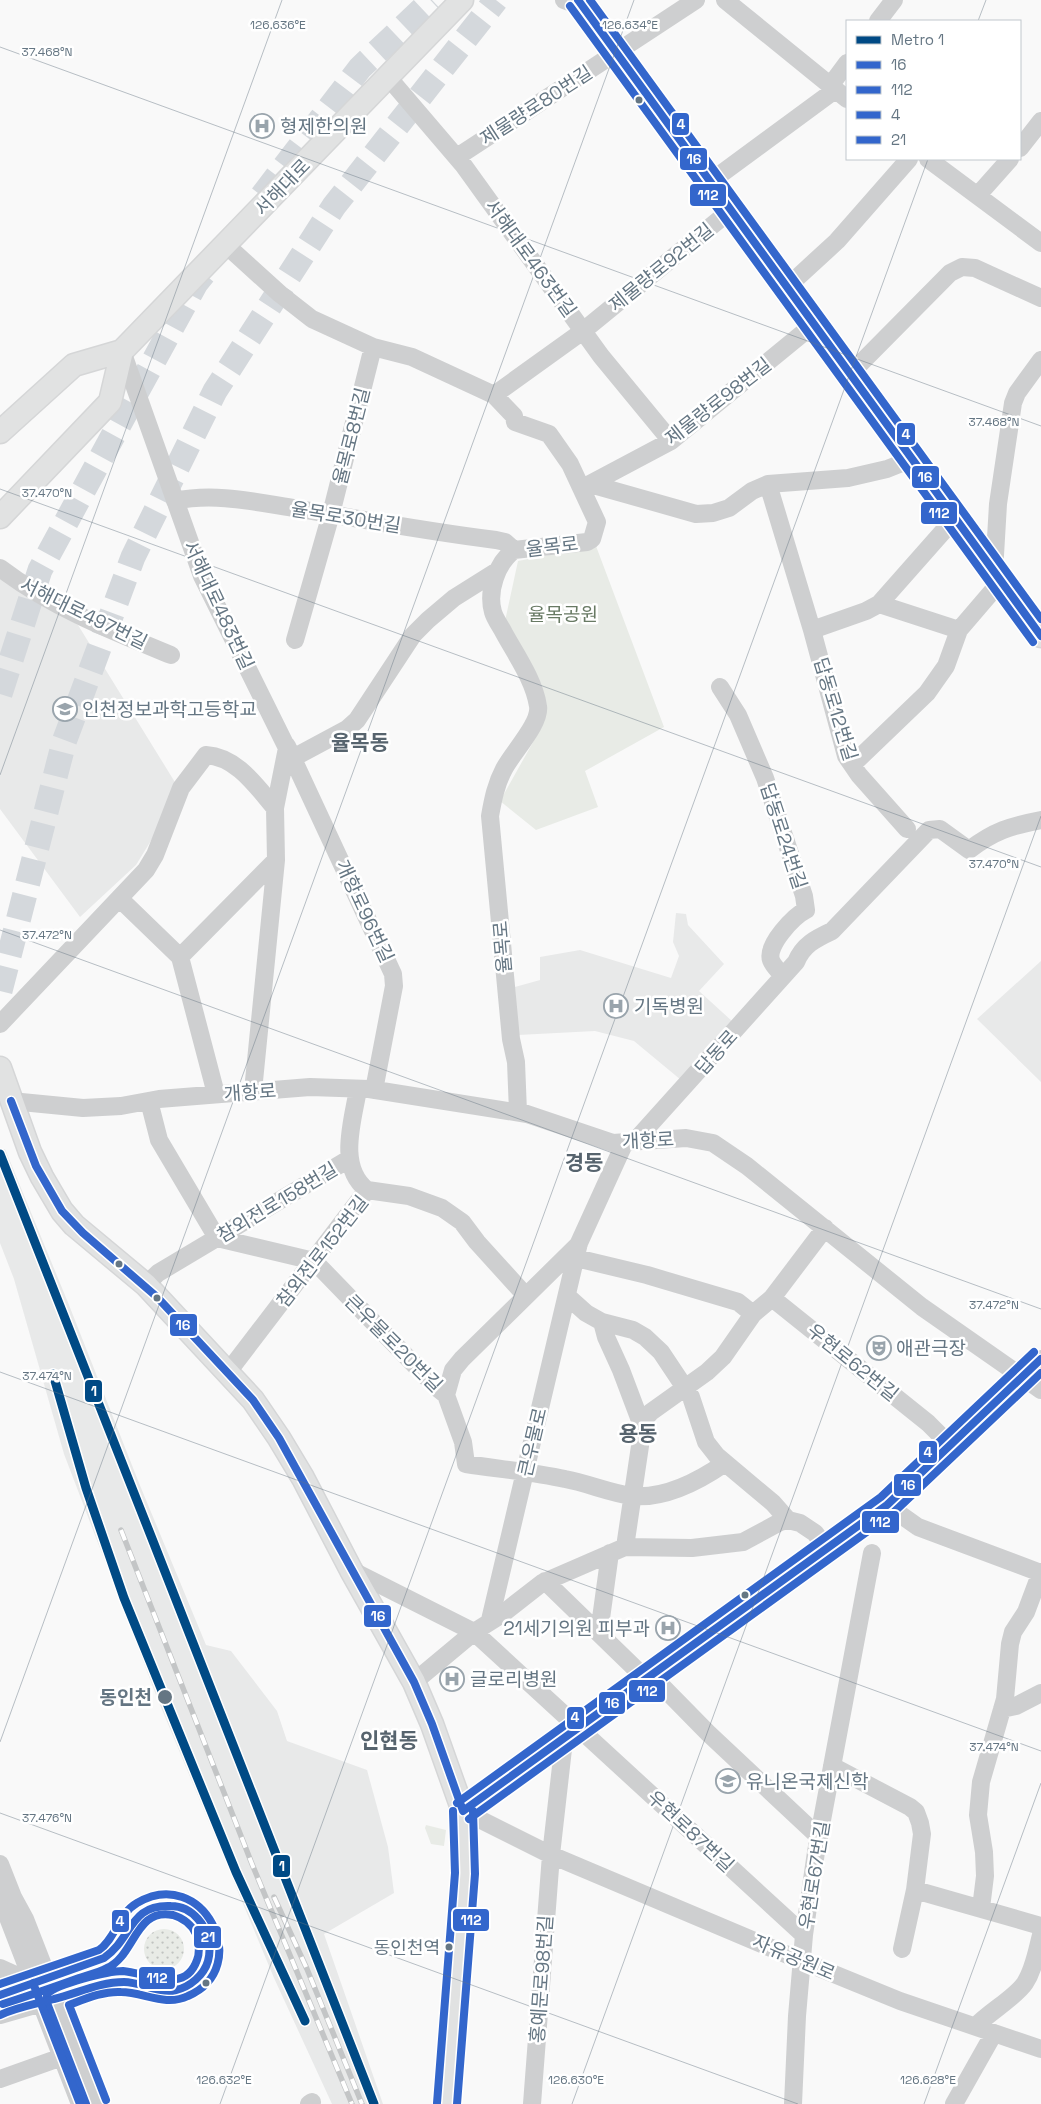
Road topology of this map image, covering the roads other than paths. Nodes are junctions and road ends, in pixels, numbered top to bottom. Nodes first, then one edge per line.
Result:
1 (462, 0) edge
2 (696, 0) edge
3 (726, 0) edge
4 (894, 0) edge
5 (577, 2) edge
6 (879, 20) edge
7 (616, 52) junction
8 (846, 66) edge
9 (388, 77) junction
10 (837, 92) edge
11 (1041, 121) edge
12 (1021, 147) edge
13 (457, 157) junction
14 (908, 160) edge
15 (929, 160) edge
16 (1009, 160) edge
17 (710, 182) junction
18 (978, 195) junction
19 (731, 210) junction
20 (1041, 243) edge
21 (226, 245) junction
22 (787, 287) junction
23 (1041, 298) edge
24 (814, 324) junction
25 (583, 331) junction
26 (373, 347) junction
27 (122, 351) junction
28 (1041, 360) edge
29 (850, 374) junction
30 (494, 395) junction
31 (0, 432) edge
32 (671, 441) junction
33 (912, 459) junction
34 (768, 484) junction
35 (588, 489) junction
36 (175, 501) junction
37 (332, 514) junction
38 (0, 517) edge
39 (955, 518) junction
40 (514, 550) junction
41 (0, 568) edge
42 (497, 571) junction
43 (998, 576) junction
44 (873, 607) junction
45 (812, 630) junction
46 (959, 630) junction
47 (1041, 636) edge
48 (295, 640) dead end
49 (171, 655) dead end
50 (720, 687) dead end
51 (289, 750) junction
52 (852, 765) junction
53 (275, 808) junction
54 (1041, 820) edge
55 (907, 828) dead end
56 (276, 860) junction
57 (120, 899) junction
58 (180, 957) junction
59 (783, 976) junction
60 (0, 1024) edge
61 (0, 1068) edge
62 (366, 1089) junction
63 (253, 1092) junction
64 (216, 1094) junction
65 (6, 1101) edge
66 (149, 1101) junction
67 (518, 1112) junction
68 (630, 1142) junction
69 (349, 1159) junction
70 (367, 1190) junction
71 (825, 1228) junction
72 (217, 1238) junction
73 (578, 1251) junction
74 (314, 1261) junction
75 (146, 1285) junction
76 (526, 1296) junction
77 (567, 1296) junction
78 (772, 1298) junction
79 (753, 1314) junction
80 (602, 1322) junction
81 (1041, 1359) edge
82 (228, 1372) junction
83 (1023, 1378) junction
84 (685, 1386) junction
85 (1041, 1390) edge
86 (446, 1395) junction
87 (641, 1423) junction
88 (951, 1446) junction
89 (725, 1463) junction
90 (525, 1472) junction
91 (633, 1496) junction
92 (887, 1505) junction
93 (788, 1520) junction
94 (618, 1550) junction
95 (827, 1550) junction
96 (872, 1554) dead end
97 (351, 1570) junction
98 (1041, 1572) edge
99 (545, 1582) junction
100 (490, 1620) junction
101 (474, 1632) junction
102 (599, 1633) junction
103 (650, 1678) junction
104 (414, 1682) junction
105 (1041, 1693) edge
106 (1002, 1709) junction
107 (579, 1728) junction
108 (564, 1740) junction
109 (832, 1766) junction
110 (463, 1811) junction
111 (819, 1837) junction
112 (551, 1855) junction
113 (0, 1864) edge
114 (915, 1890) junction
115 (0, 1898) edge
116 (981, 1908) junction
117 (1041, 1926) edge
118 (804, 1935) junction
119 (1041, 1935) edge
120 (902, 1949) dead end
121 (802, 1961) junction
122 (0, 1968) edge
123 (41, 1981) junction
124 (0, 1995) edge
125 (49, 2001) junction
126 (0, 2015) edge
127 (976, 2026) junction
128 (994, 2032) junction
129 (1041, 2049) edge
130 (62, 2057) junction
131 (0, 2079) edge
132 (80, 2104) edge
133 (97, 2104) edge
134 (447, 2104) edge
135 (532, 2104) edge
136 (799, 2104) edge
137 (954, 2104) edge

1 - 9 main road, 서해대로
2 - 7 street, 제물량로80번길
3 - 10 street
4 - 6 street
5 - 7 main road
7 - 13 street, 제물량로80번길
7 - 17 main road
8 - 10 street
9 - 13 street, 서해대로463번길
9 - 21 main road, 서해대로
10 - 17 street
11 - 12 street
13 - 25 street, 서해대로463번길
14 - 22 street
15 - 18 street
16 - 18 street
17 - 19 main road
18 - 20 street
19 - 22 main road
19 - 25 street, 제물량로92번길
21 - 26 street, 율목로
21 - 27 main road, 서해대로
22 - 24 main road
23 - 29 street
24 - 29 main road
24 - 32 street, 제물량로98번길
25 - 30 street, 제물량로92번길
25 - 32 street, 서해대로463번길
26 - 30 street, 율목로
26 - 37 street, 율목로8번길
27 - 31 main road, 서해대로
27 - 36 street, 서해대로483번길
27 - 38 main road
28 - 43 street
29 - 33 main road
30 - 35 street, 율목로
32 - 35 street, 제물량로98번길
33 - 34 street
33 - 39 main road
34 - 35 street
34 - 45 street, 답동로12번길
35 - 40 street, 율목로
36 - 37 street, 율목로30번길
36 - 51 street, 서해대로483번길
37 - 40 street, 율목로30번길
37 - 48 street, 율목로8번길
39 - 43 main road
39 - 44 street
40 - 42 street, 율목로
41 - 49 street, 서해대로497번길
42 - 51 street
42 - 67 street, 율목로
43 - 46 street
43 - 47 main road
44 - 45 street
44 - 46 street
45 - 52 street, 답동로12번길
46 - 52 street
50 - 59 street, 답동로24번길
51 - 53 street
51 - 62 street, 개항로96번길
52 - 55 street, 답동로12번길
53 - 56 street
53 - 57 street
54 - 59 street, 답동로
56 - 58 street
56 - 63 street
57 - 58 street
57 - 60 street
58 - 64 street
59 - 68 street, 답동로
61 - 65 main road
62 - 63 street, 개항로
62 - 67 street, 개항로
62 - 69 street, 참외전로158번길
63 - 64 street, 개항로
64 - 66 street, 개항로
65 - 66 street, 개항로
65 - 75 main road
66 - 72 street
67 - 68 street, 개항로
68 - 71 street, 개항로
68 - 73 street, 큰우물로
69 - 70 street
69 - 72 street, 참외전로158번길
70 - 74 street, 참외전로152번길
70 - 76 street, 참외전로152번길
71 - 78 street
71 - 83 street, 개항로
72 - 74 street
72 - 75 street, 참외전로158번길
73 - 76 street, 큰우물로
73 - 77 street, 큰우물로
73 - 79 street
74 - 82 street, 참외전로152번길
74 - 86 street, 큰우물로20번길
75 - 82 main road
76 - 86 street, 큰우물로
77 - 80 street
77 - 90 street, 큰우물로
78 - 79 street
78 - 88 street, 우현로62번길
79 - 84 street
80 - 84 street
80 - 87 street
81 - 83 street
82 - 97 main road
83 - 85 street, 개항로
83 - 88 street
84 - 87 street
84 - 89 street
86 - 90 street, 큰우물로20번길
87 - 91 street
88 - 92 street
89 - 91 street
89 - 93 street
90 - 91 street
90 - 100 street, 큰우물로
91 - 94 street
92 - 95 street
92 - 98 street
93 - 94 street
93 - 95 street
94 - 99 street
94 - 102 street
95 - 103 street
96 - 109 street, 우현로67번길
97 - 101 street
97 - 104 main road
98 - 106 street
99 - 100 street
99 - 102 street
100 - 101 street
101 - 104 street
101 - 107 street, 우현로87번길
102 - 103 street
103 - 107 street
103 - 111 street
104 - 110 main road
105 - 106 street
106 - 116 street
107 - 108 street
107 - 118 street, 우현로87번길
108 - 110 street
108 - 112 street
109 - 111 street, 우현로67번길
109 - 114 street
110 - 112 street, 자유공원로
110 - 134 main road
111 - 118 street, 우현로67번길
112 - 121 street, 자유공원로
112 - 135 street, 홍예문로98번길
113 - 123 street
114 - 116 street
114 - 120 street
115 - 123 street
116 - 117 street
118 - 121 street, 우현로67번길
119 - 127 street
121 - 127 street, 자유공원로
121 - 136 street, 우현로67번길
122 - 123 street
123 - 124 street
123 - 125 street
125 - 126 street
125 - 130 street
125 - 133 street
127 - 128 street, 자유공원로
128 - 129 street, 자유공원로
128 - 137 street
130 - 131 street
130 - 132 street

